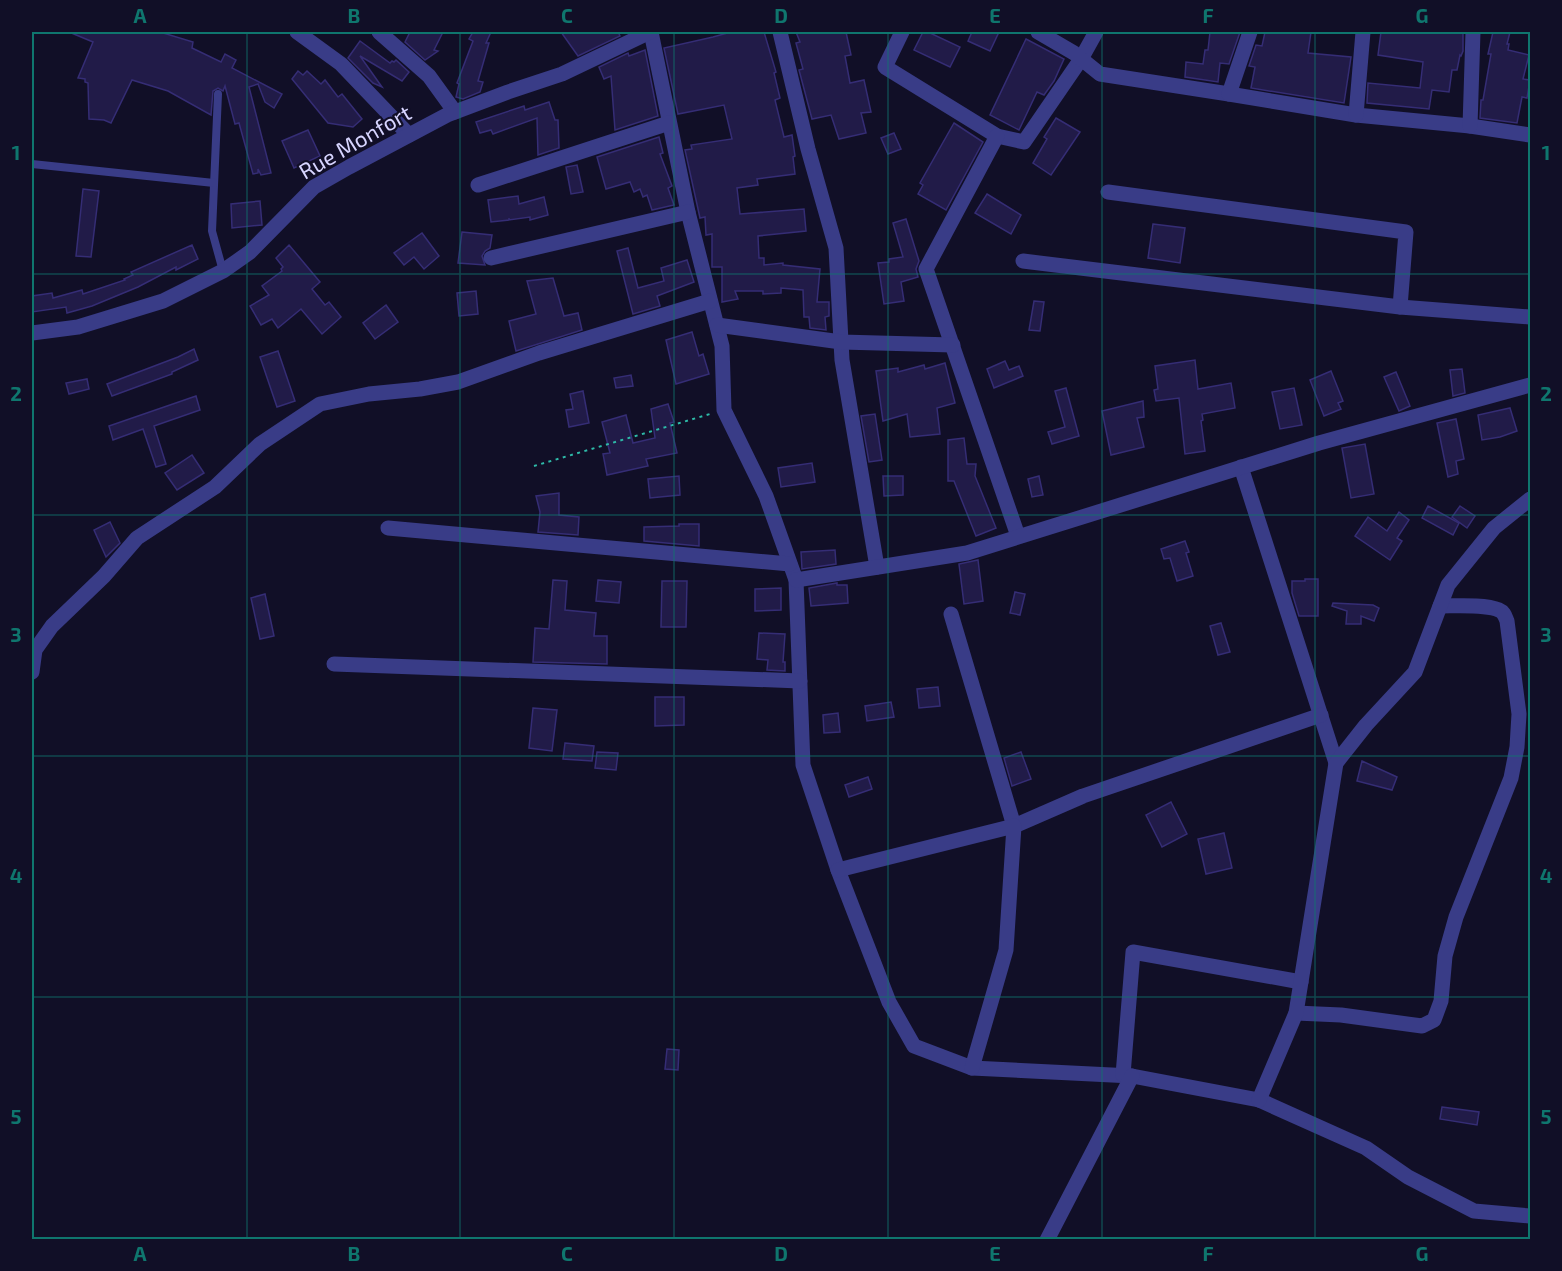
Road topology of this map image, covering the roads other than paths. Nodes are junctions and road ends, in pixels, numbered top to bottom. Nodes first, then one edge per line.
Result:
1 (297, 32) edge
2 (379, 32) edge
3 (651, 32) edge
4 (780, 32) edge
5 (902, 32) edge
6 (1038, 32) edge
7 (1096, 32) edge
8 (1250, 32) edge
9 (1362, 32) edge
10 (1473, 32) edge
11 (1081, 59) junction
12 (218, 94) dead end
13 (1229, 94) junction
14 (455, 112) junction
15 (1356, 115) junction
16 (669, 123) junction
17 (1470, 126) junction
18 (409, 135) junction
19 (1530, 135) edge
20 (997, 136) junction
21 (32, 164) edge
22 (214, 183) junction
23 (478, 185) dead end
24 (1108, 192) dead end
25 (688, 212) junction
26 (491, 258) dead end
27 (1023, 261) dead end
28 (223, 271) junction
29 (710, 301) junction
30 (1400, 307) junction
31 (1530, 317) edge
32 (717, 325) junction
33 (32, 333) edge
34 (841, 342) junction
35 (952, 345) junction
36 (1530, 385) edge
37 (1240, 467) junction
38 (1530, 499) edge
39 (388, 528) dead end
40 (1018, 536) junction
41 (790, 564) junction
42 (877, 567) junction
43 (796, 580) junction
44 (1440, 606) junction
45 (951, 614) dead end
46 (334, 664) dead end
47 (32, 672) edge
48 (800, 681) junction
49 (1321, 715) junction
50 (1336, 764) junction
51 (1014, 826) junction
52 (838, 870) junction
53 (1301, 982) junction
54 (1296, 1013) junction
55 (972, 1068) junction
56 (1128, 1076) junction
57 (1259, 1101) junction
58 (1530, 1216) edge
59 (1047, 1239) edge

1 - 18 street
2 - 14 street
3 - 14 street, Rue Monfort
3 - 16 street
4 - 34 street
5 - 20 street
6 - 11 street
7 - 11 street
8 - 13 street
9 - 15 street
10 - 17 street
11 - 13 street
11 - 20 street
12 - 22 lane
13 - 15 street
14 - 18 street, Rue Monfort
15 - 17 street
16 - 23 street
16 - 25 street
17 - 19 street
18 - 28 street, Rue Monfort
20 - 35 street
21 - 22 lane
22 - 28 lane
24 - 30 street
25 - 26 street
25 - 29 street
27 - 30 street
28 - 33 street, Rue Monfort
29 - 32 street
29 - 47 street
30 - 31 street
32 - 34 street
32 - 41 street
34 - 35 street
34 - 42 street
35 - 40 street
36 - 37 street
37 - 40 street
37 - 49 street
38 - 44 street
39 - 41 street
40 - 42 street
41 - 43 street
42 - 43 street
43 - 48 street
44 - 50 street
44 - 54 street
45 - 51 street
46 - 48 street
48 - 52 street
49 - 50 street
49 - 51 street
50 - 53 street
51 - 52 street
51 - 55 street
52 - 55 street
53 - 54 street
53 - 56 street
54 - 57 street
55 - 56 street
56 - 57 street
56 - 59 street
57 - 58 street

